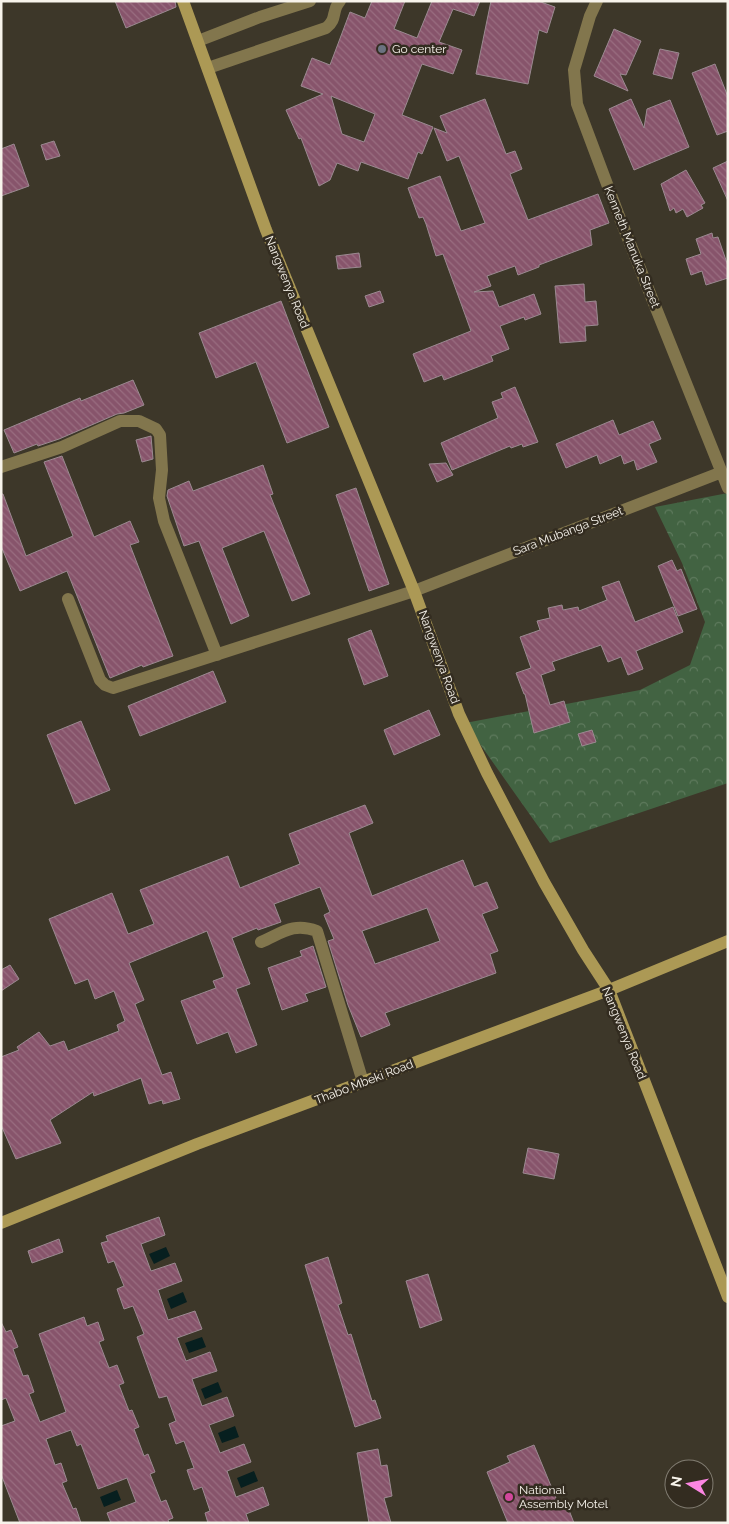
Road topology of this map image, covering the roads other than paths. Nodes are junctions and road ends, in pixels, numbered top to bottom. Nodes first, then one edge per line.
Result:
1 (182, 1) edge
2 (310, 1) edge
3 (597, 1) edge
4 (336, 2) edge
5 (288, 4) edge
6 (198, 41) junction
7 (208, 68) junction
8 (1, 467) edge
9 (722, 472) junction
10 (728, 488) edge
11 (414, 590) junction
12 (68, 599) dead end
13 (217, 655) junction
14 (728, 941) edge
15 (261, 942) dead end
16 (609, 990) junction
17 (363, 1082) junction
18 (1, 1223) edge
19 (728, 1297) edge

1 - 6 main road, Nangwenya Road
2 - 5 street
3 - 9 street, Kenneth Manuka Street
4 - 7 street
5 - 6 street
6 - 7 main road, Nangwenya Road
7 - 11 main road, Nangwenya Road
8 - 13 street
9 - 10 street, Kenneth Manuka Street
9 - 11 street, Sara Mubanga Street
11 - 13 street, Sara Mubanga Street
11 - 16 main road, Nangwenya Road
12 - 13 street, Sara Mubanga Street
14 - 16 main road, Thabo Mbeki Road
15 - 17 street
16 - 17 main road, Thabo Mbeki Road
16 - 19 main road, Nangwenya Road
17 - 18 main road, Thabo Mbeki Road

